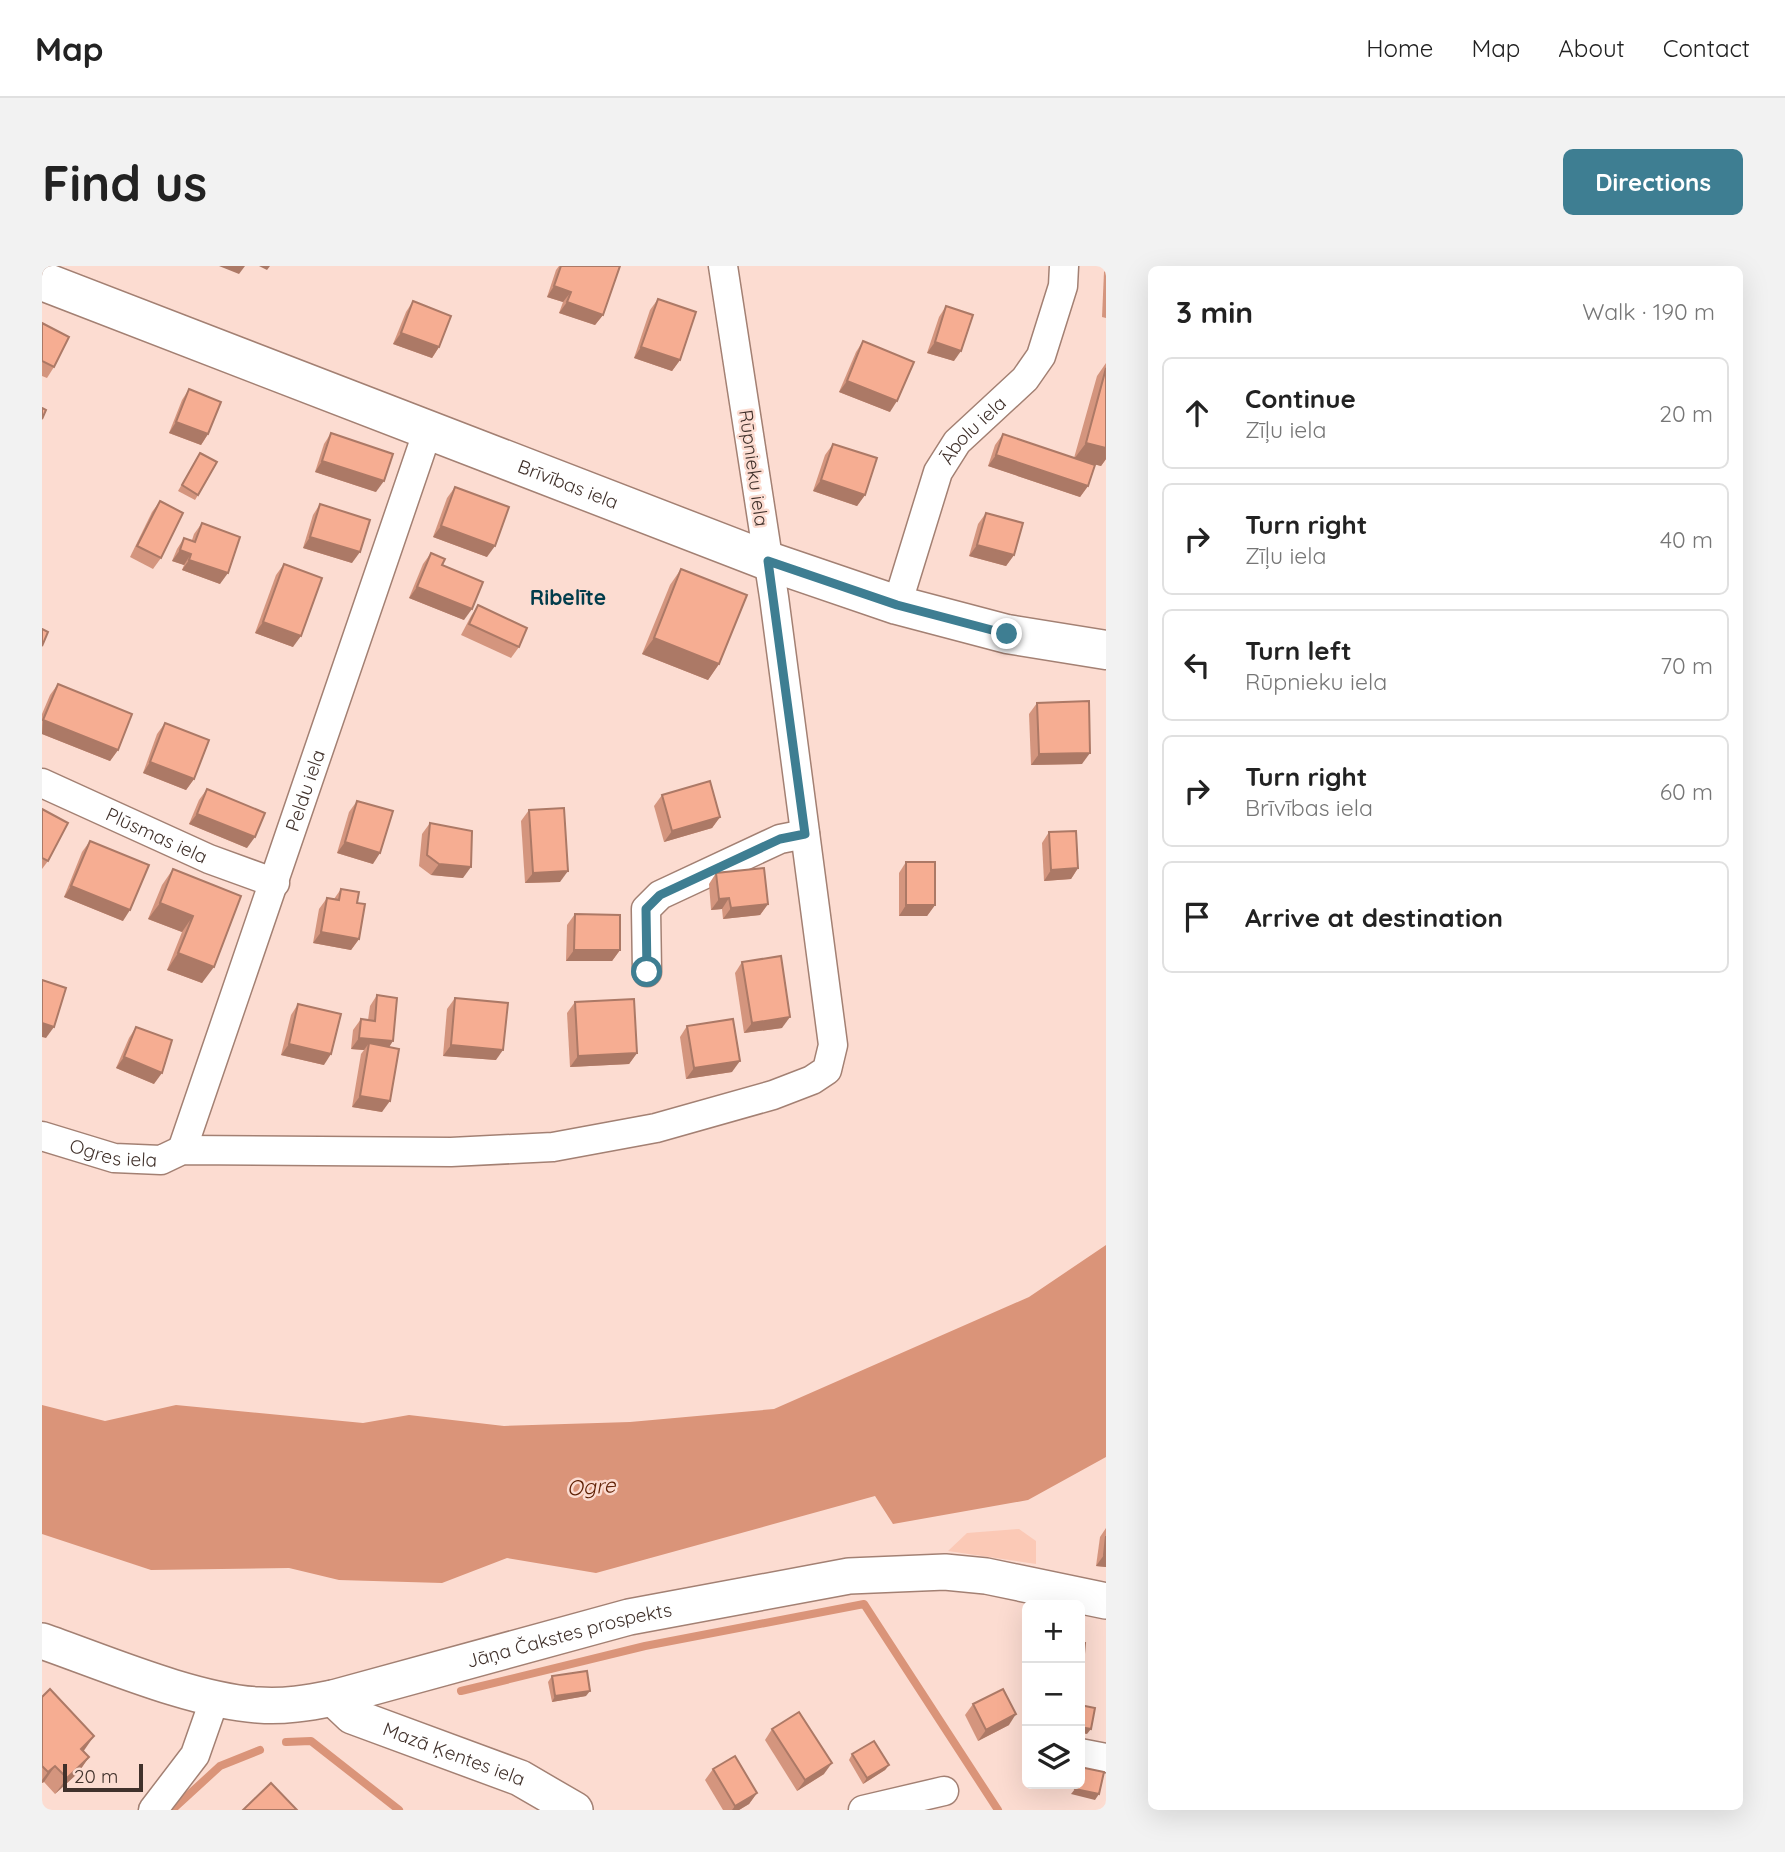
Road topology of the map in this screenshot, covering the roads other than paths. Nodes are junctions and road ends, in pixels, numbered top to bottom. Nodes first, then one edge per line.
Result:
1 (723, 266) edge
2 (1063, 266) edge
3 (42, 281) edge
4 (428, 430) junction
5 (768, 561) junction
6 (897, 605) junction
7 (1106, 650) edge
8 (42, 783) edge
9 (805, 834) junction
10 (275, 883) junction
11 (647, 972) dead end
12 (833, 1045) joint
13 (42, 1136) edge
14 (182, 1150) junction
15 (1106, 1601) edge
16 (42, 1641) edge
17 (215, 1698) junction
18 (333, 1698) junction
19 (1085, 1753) edge
20 (1106, 1758) edge
21 (944, 1791) dead end
22 (153, 1810) edge
23 (575, 1810) edge
24 (863, 1810) edge

1 - 5 street, Rūpnieku iela
2 - 6 street, Ābolu iela
3 - 4 main road, Brīvības iela
4 - 5 main road, Brīvības iela
4 - 10 street, Peldu iela
5 - 6 main road, Brīvības iela
5 - 9 street, Rūpnieku iela
6 - 7 main road, Brīvības iela
8 - 10 street, Plūsmas iela
9 - 11 street
9 - 12 street, Rūpnieku iela
10 - 14 street, Peldu iela
12 - 14 street, Ogres iela
13 - 14 street, Ogres iela
15 - 18 street, Jāņa Čakstes prospekts
16 - 17 street, Jāņa Čakstes prospekts
17 - 18 street, Jāņa Čakstes prospekts
17 - 22 street
18 - 23 street, Mazā Ķentes iela
19 - 20 street
21 - 24 street

